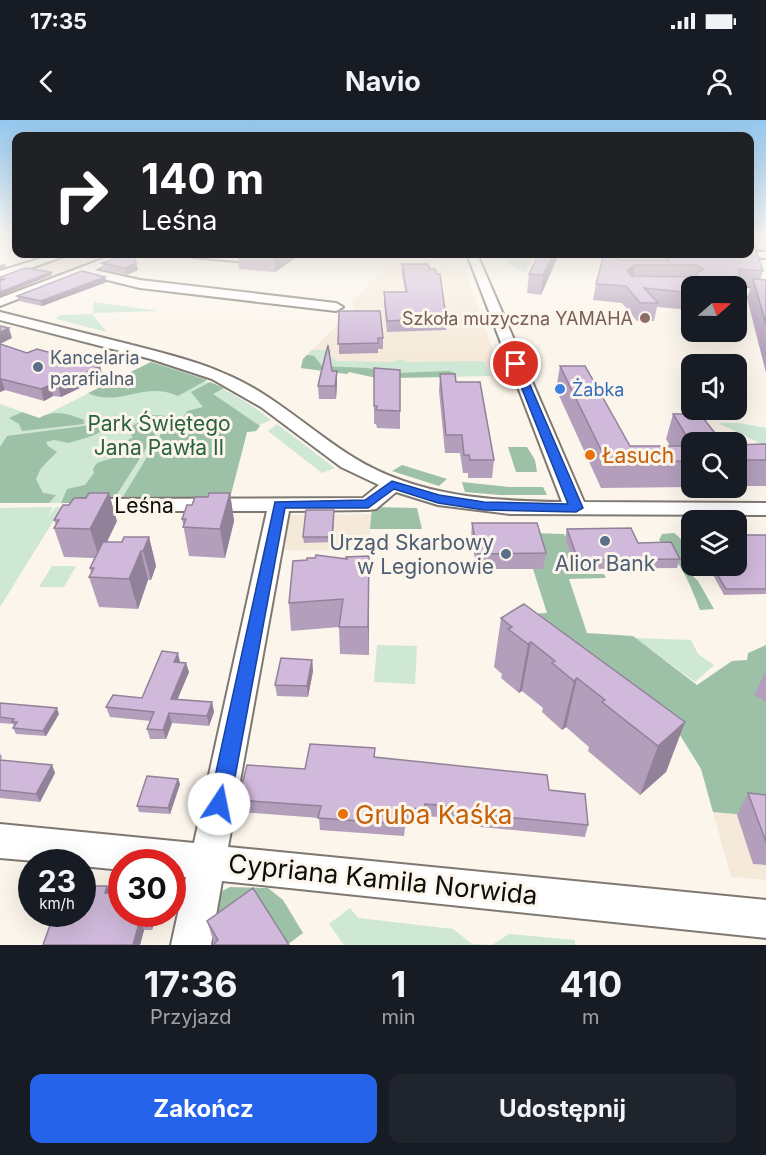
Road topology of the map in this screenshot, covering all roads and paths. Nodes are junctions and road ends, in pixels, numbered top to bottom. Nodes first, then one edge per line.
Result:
1 (71, 276) edge
2 (104, 276) edge
3 (479, 276) edge
4 (747, 292) edge
5 (766, 294) edge
6 (336, 307) dead end
7 (1, 312) edge
8 (392, 484) junction
9 (279, 505) junction
10 (69, 506) edge
11 (576, 508) junction
12 (765, 509) edge
13 (0, 841) edge
14 (208, 861) junction
15 (766, 919) edge
16 (191, 945) edge

1 - 7 street
2 - 6 street
3 - 11 street
4 - 5 street
7 - 8 street
8 - 9 street, Leśna
8 - 11 street
9 - 10 street, Leśna
9 - 14 street
11 - 12 street
13 - 14 street, Cypriana Kamila Norwida
14 - 15 street, Cypriana Kamila Norwida
14 - 16 street

